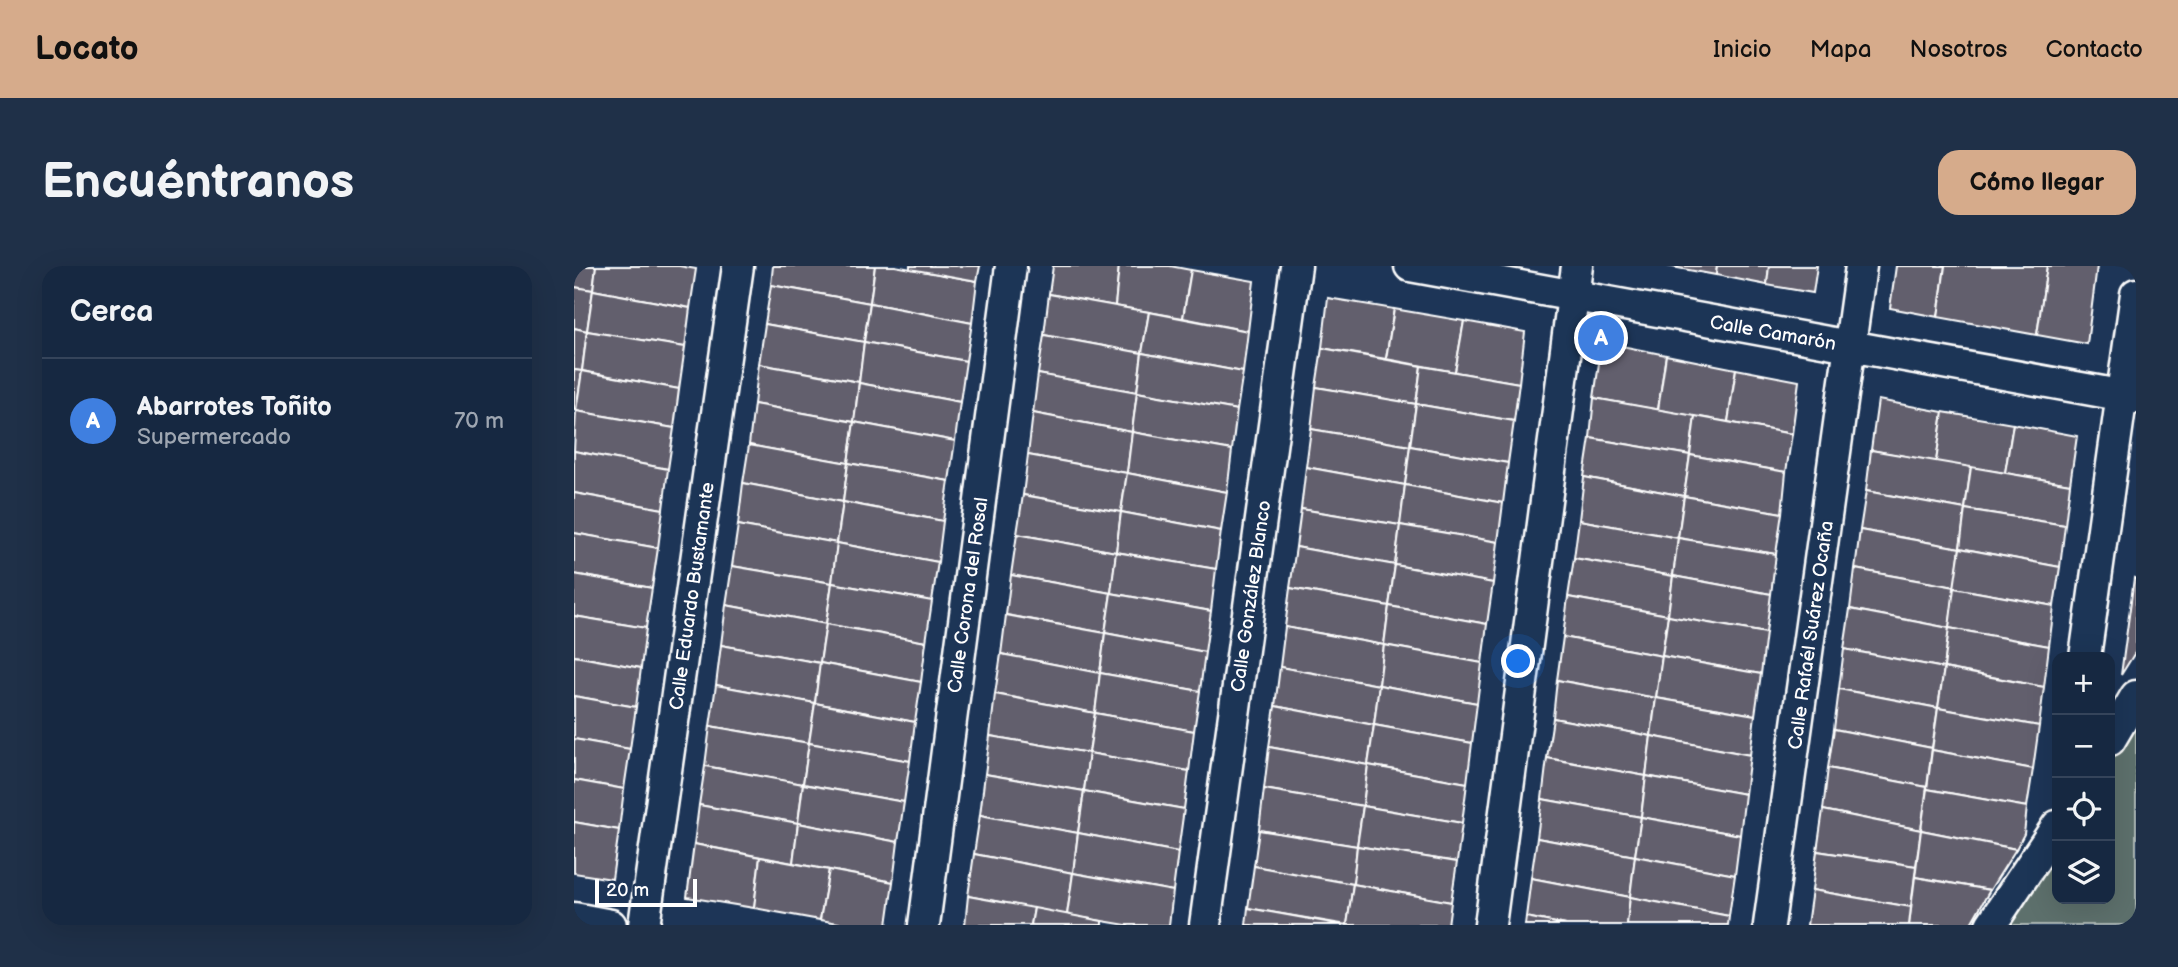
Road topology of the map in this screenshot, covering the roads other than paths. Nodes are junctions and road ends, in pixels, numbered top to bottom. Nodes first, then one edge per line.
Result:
1 (738, 266) edge
2 (1011, 266) edge
3 (1296, 266) edge
4 (1410, 266) edge
5 (1577, 266) edge
6 (1861, 266) edge
7 (2136, 294) edge
8 (1573, 295) junction
9 (1851, 346) junction
10 (2129, 397) edge
11 (2086, 652) edge
12 (2136, 696) edge
13 (2115, 732) edge
14 (2052, 834) edge
15 (574, 918) edge
16 (611, 925) edge
17 (644, 925) edge
18 (924, 925) edge
19 (1205, 925) edge
20 (1490, 925) edge
21 (1769, 925) edge
22 (1991, 925) edge

1 - 17 street, Calle Eduardo Bustamante
2 - 18 street, Calle Corona del Rosal
3 - 19 street, Calle González Blanco
4 - 8 street, Calle Camarón
5 - 8 street
6 - 9 street, Calle Rafaél Suárez Ocaña
7 - 10 street
8 - 9 street, Calle Camarón
8 - 20 street
9 - 10 street, Calle Camarón
9 - 21 street, Calle Rafaél Suárez Ocaña
10 - 11 street
12 - 13 street
14 - 22 street
15 - 16 street

